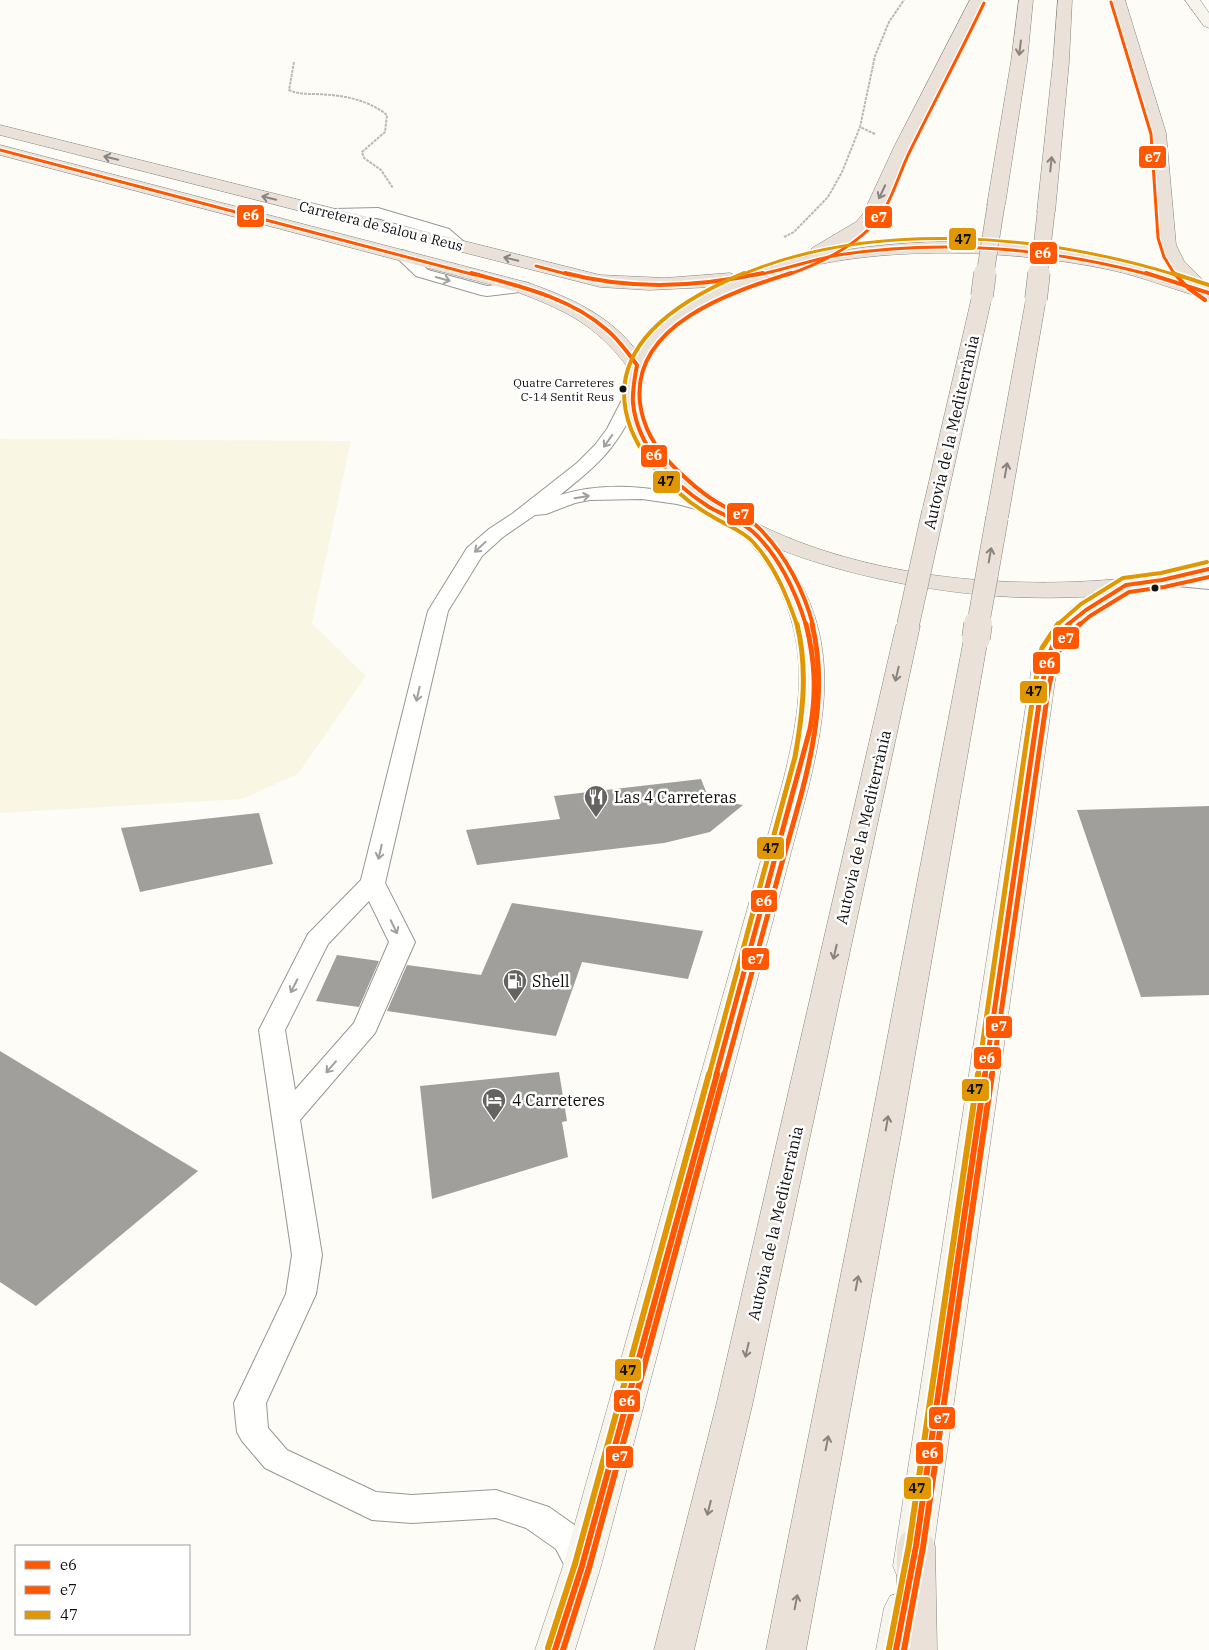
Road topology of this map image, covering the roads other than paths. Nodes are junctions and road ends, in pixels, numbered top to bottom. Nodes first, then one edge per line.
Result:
1 (977, 0) edge
2 (1026, 0) edge
3 (1064, 0) edge
4 (1118, 0) edge
5 (1192, 0) edge
6 (1209, 23) edge
7 (0, 130) edge
8 (0, 150) edge
9 (798, 263) junction
10 (766, 272) junction
11 (1207, 292) edge
12 (637, 365) junction
13 (631, 398) junction
14 (710, 507) junction
15 (519, 518) junction
16 (751, 530) junction
17 (1209, 569) edge
18 (1162, 580) junction
19 (1209, 583) edge
20 (1126, 585) junction
21 (373, 883) junction
22 (286, 1118) junction
23 (916, 1546) junction
24 (582, 1566) junction
25 (555, 1650) edge
26 (674, 1650) edge
27 (786, 1650) edge
28 (896, 1650) edge
29 (916, 1650) edge

1 -> 9 highway
2 -> 26 highway, Autovia de la Mediterrània, bridge
27 -> 3 highway, bridge
4 - 11 highway
5 - 6 street
10 -> 7 highway, Carretera de Salou a Reus
8 -> 12 highway
9 - 10 highway
9 - 11 highway
10 - 12 highway
12 - 13 highway
13 - 14 highway
13 -> 15 lane
15 -> 14 lane
14 - 16 highway
15 -> 21 lane
16 - 20 highway
16 - 24 street
17 - 18 highway
18 - 19 lane
18 - 20 highway
20 - 23 street
21 -> 22 lane
21 -> 22 lane
22 - 24 lane
23 - 28 street
23 - 29 highway
24 - 25 street

